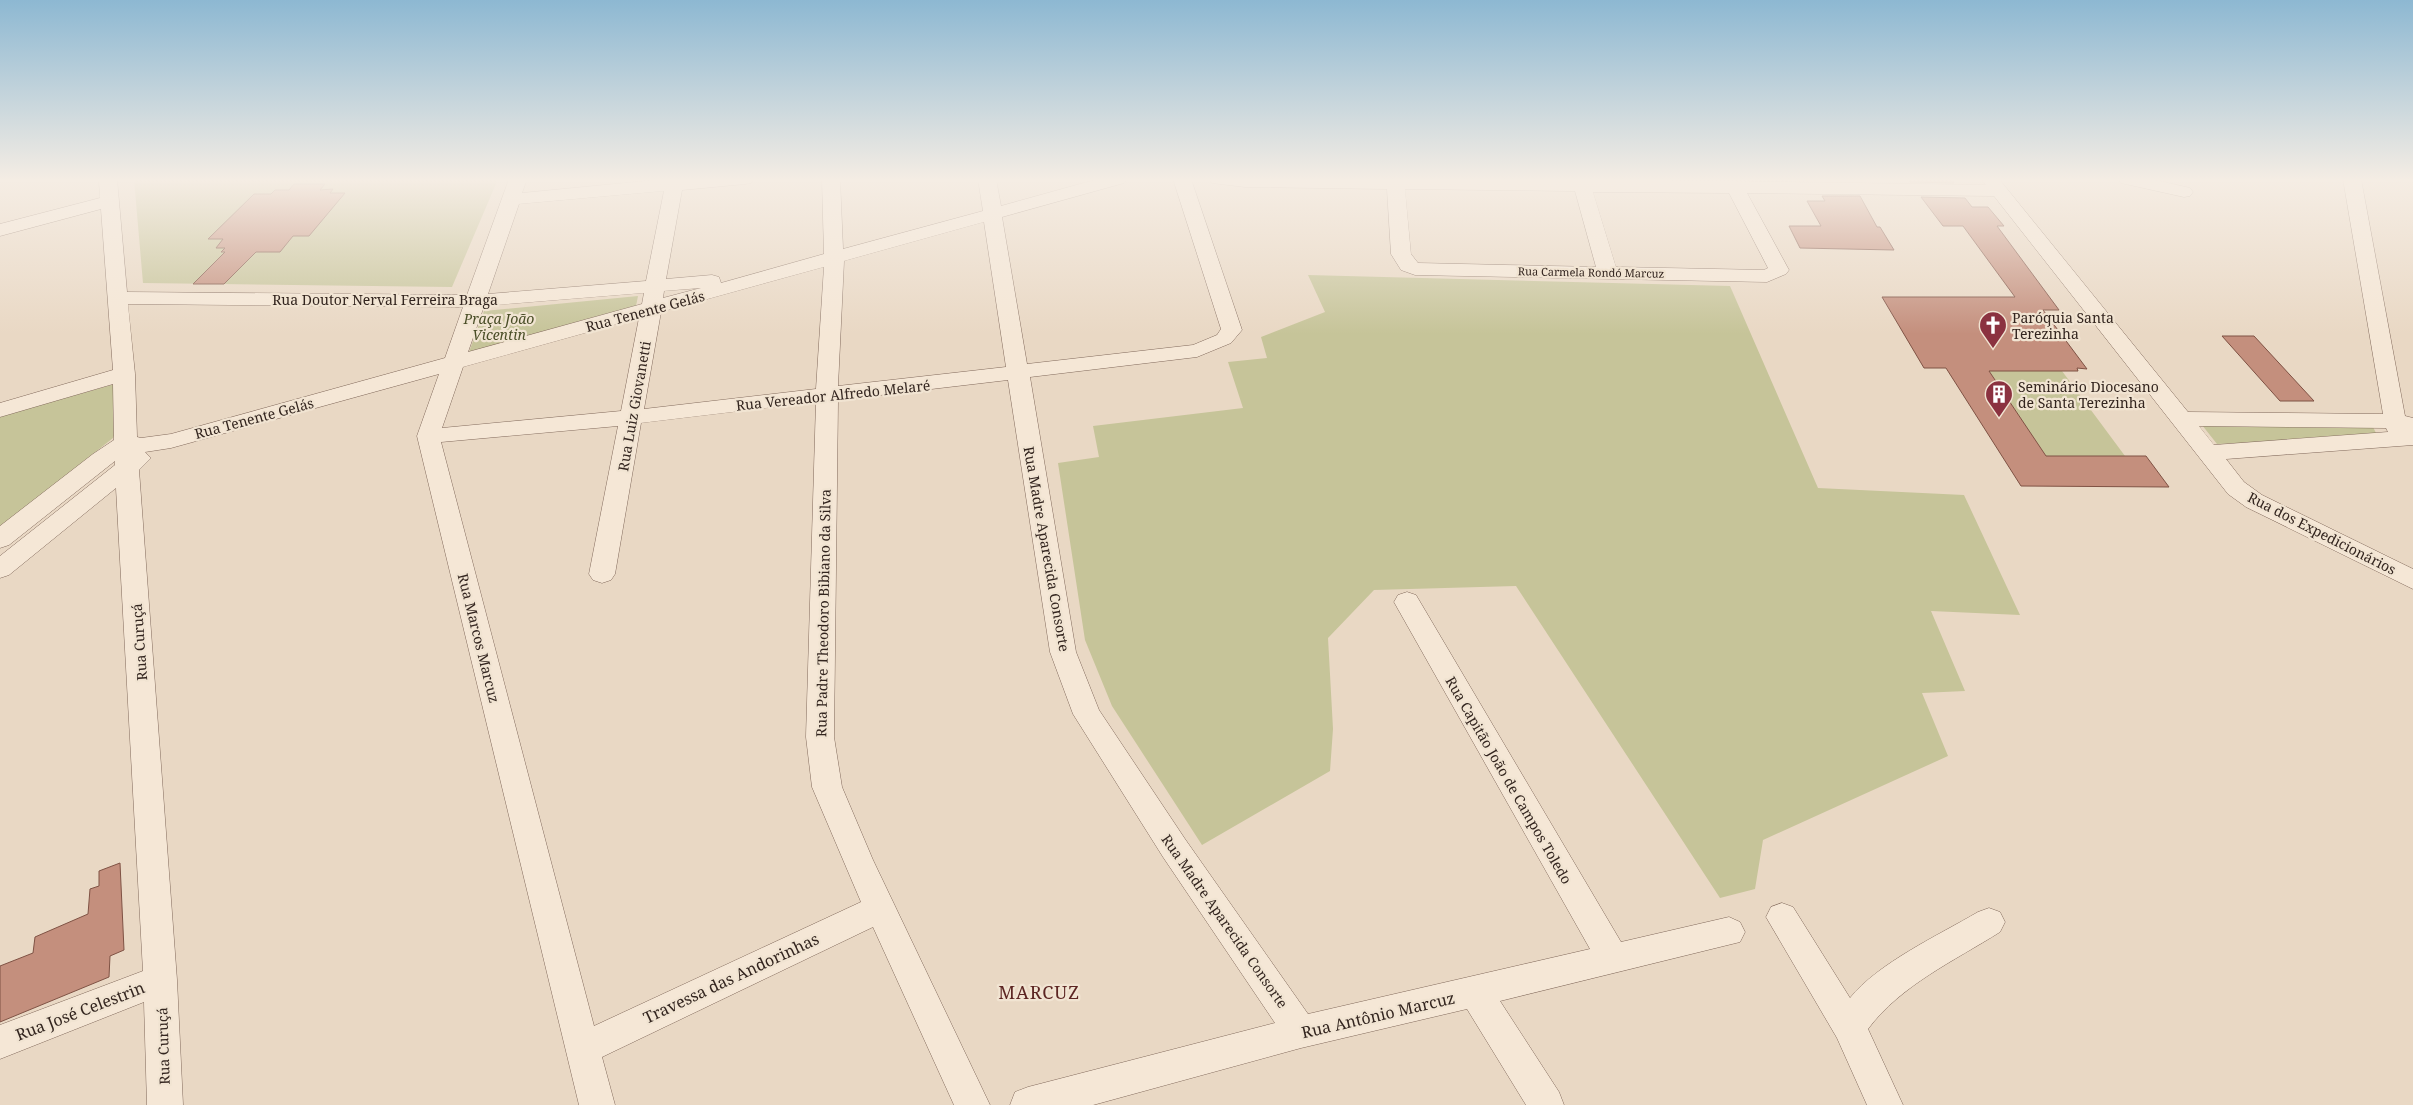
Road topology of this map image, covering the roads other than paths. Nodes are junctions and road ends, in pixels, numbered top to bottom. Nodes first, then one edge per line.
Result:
1 (112, 231) edge
2 (499, 231) edge
3 (665, 231) edge
4 (833, 231) edge
5 (932, 231) edge
6 (996, 231) edge
7 (1199, 231) edge
8 (1399, 231) edge
9 (1596, 231) edge
10 (1758, 231) edge
11 (2031, 231) edge
12 (2363, 231) edge
13 (834, 259) junction
14 (1608, 273) junction
15 (771, 275) junction
16 (655, 286) junction
17 (117, 298) junction
18 (474, 301) junction
19 (652, 309) junction
20 (453, 364) junction
21 (1018, 373) junction
22 (124, 374) junction
23 (828, 395) junction
24 (0, 410) edge
25 (632, 417) junction
26 (2181, 419) junction
27 (2406, 431) edge
28 (428, 436) junction
29 (2210, 454) junction
30 (128, 455) junction
31 (0, 539) edge
32 (0, 569) edge
33 (602, 574) dead end
34 (2413, 580) edge
35 (1407, 602) dead end
36 (880, 908) junction
37 (1782, 917) dead end
38 (1989, 922) dead end
39 (1729, 932) dead end
40 (1612, 958) junction
41 (160, 980) junction
42 (1476, 992) junction
43 (1848, 1026) junction
44 (1301, 1032) junction
45 (0, 1042) edge
46 (582, 1049) junction
47 (165, 1105) edge
48 (597, 1105) edge
49 (972, 1105) edge
50 (1028, 1105) edge
51 (1546, 1105) edge
52 (1885, 1105) edge

1 - 17 street, Rua Curuçá
2 - 18 street
3 - 16 street, Rua Luiz Giovanetti
4 - 13 street, Rua Padre Theodoro Bibiano da Silva
5 - 13 street, Rua Tenente Gelás
6 - 21 street, Rua Madre Aparecida Consorte
7 - 21 street, Rua Vereador Alfredo Melaré
8 - 14 street, Rua Carmela Rondó Marcuz
9 - 14 street
10 - 14 street, Rua Carmela Rondó Marcuz
11 - 26 street, Rua dos Expedicionários
12 - 27 street
13 - 15 street, Rua Tenente Gelás
13 - 23 street, Rua Padre Theodoro Bibiano da Silva
15 - 16 street, Rua Doutor Nerval Ferreira Braga
15 - 19 street, Rua Tenente Gelás
16 - 18 street, Rua Doutor Nerval Ferreira Braga
16 - 19 street, Rua Luiz Giovanetti
17 - 18 street, Rua Doutor Nerval Ferreira Braga
17 - 22 street, Rua Curuçá
18 - 20 street
19 - 20 street, Rua Tenente Gelás
19 - 25 street, Rua Luiz Giovanetti
20 - 28 street
20 - 30 street, Rua Tenente Gelás
21 - 23 street, Rua Vereador Alfredo Melaré
21 - 44 street, Rua Madre Aparecida Consorte
22 - 24 street
22 - 30 street, Rua Curuçá
23 - 25 street, Rua Vereador Alfredo Melaré
23 - 36 street, Rua Padre Theodoro Bibiano da Silva
25 - 28 street, Rua Vereador Alfredo Melaré
25 - 33 street, Rua Luiz Giovanetti
26 - 27 street
26 - 29 street, Rua dos Expedicionários
27 - 29 street
28 - 46 street, Rua Marcos Marcuz
29 - 34 street, Rua dos Expedicionários
30 - 31 street
30 - 32 street
30 - 41 street, Rua Curuçá
35 - 40 street, Rua Capitão João de Campos Toledo
36 - 46 street, Travessa das Andorinhas
36 - 49 street, Rua Padre Theodoro Bibiano da Silva
37 - 43 street
38 - 43 street
39 - 40 street, Rua Antônio Marcuz
40 - 42 street, Rua Antônio Marcuz
41 - 45 street, Rua José Celestrin
41 - 47 street, Rua Curuçá
42 - 44 street, Rua Antônio Marcuz
42 - 51 street
43 - 52 street
44 - 50 street, Rua Antônio Marcuz
46 - 48 street, Rua Marcos Marcuz

